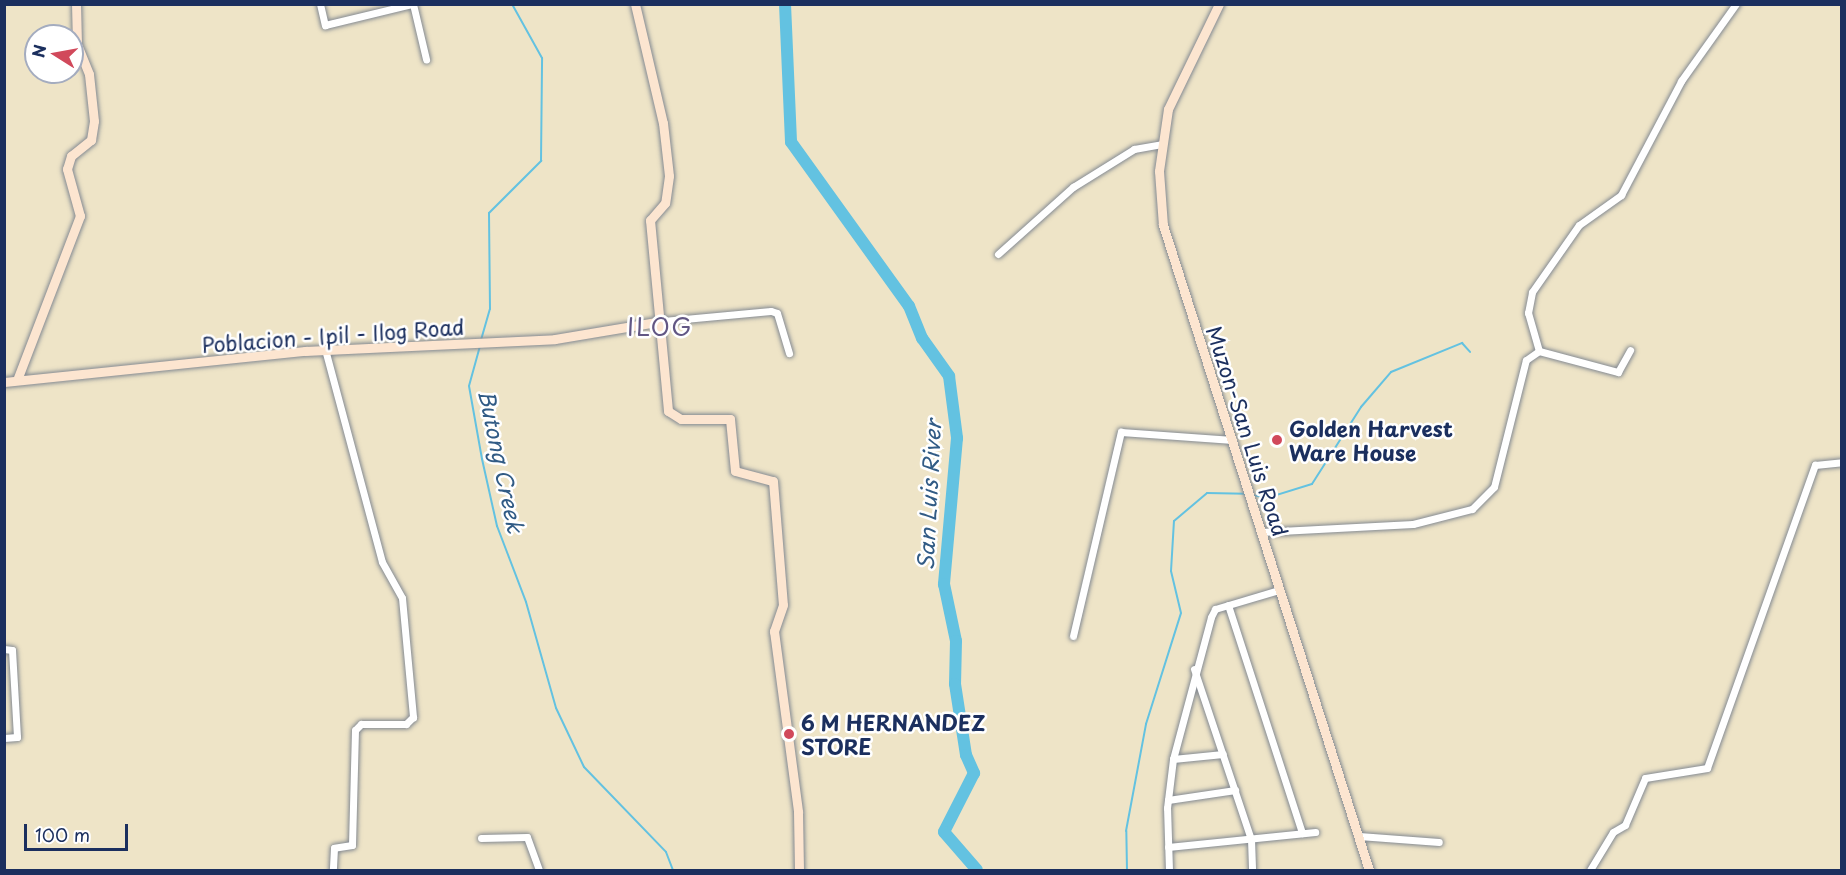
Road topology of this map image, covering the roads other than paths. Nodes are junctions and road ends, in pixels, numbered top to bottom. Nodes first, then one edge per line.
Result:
1 (76, 4) edge
2 (320, 4) edge
3 (412, 4) edge
4 (634, 4) edge
5 (1219, 4) edge
6 (1737, 4) edge
7 (426, 59) dead end
8 (1162, 144) junction
9 (998, 254) dead end
10 (663, 321) junction
11 (1630, 350) dead end
12 (1539, 351) junction
13 (789, 352) dead end
14 (326, 353) junction
15 (17, 380) junction
16 (4, 382) edge
17 (1233, 440) junction
18 (1842, 462) edge
19 (1261, 532) junction
20 (1280, 590) junction
21 (1228, 605) junction
22 (1073, 636) dead end
23 (4, 649) edge
24 (1194, 669) junction
25 (1200, 687) junction
26 (1187, 692) junction
27 (4, 738) edge
28 (1223, 754) junction
29 (1173, 759) junction
30 (1235, 790) junction
31 (1168, 800) junction
32 (1316, 832) dead end
33 (1302, 833) junction
34 (1359, 836) junction
35 (481, 838) dead end
36 (1251, 838) junction
37 (1439, 842) dead end
38 (1168, 847) junction
39 (333, 870) edge
40 (539, 870) edge
41 (799, 870) edge
42 (1169, 870) edge
43 (1252, 870) edge
44 (1369, 870) edge
45 (1590, 870) edge

1 - 15 street
2 - 3 street
3 - 7 street
4 - 10 street
5 - 8 street, Muzon-San Luis Road
6 - 12 street
8 - 9 street
8 - 17 street, Muzon-San Luis Road
10 - 13 street
10 - 14 street, Poblacion - Ipil - Ilog Road
10 - 41 street
11 - 12 street
12 - 19 street
14 - 15 street, Poblacion - Ipil - Ilog Road
14 - 39 street
15 - 16 street, Poblacion - Ipil - Ilog Road
17 - 19 street, Muzon-San Luis Road
17 - 22 street
18 - 45 street
19 - 20 street, Muzon-San Luis Road
20 - 21 street
20 - 34 street, Muzon-San Luis Road
21 - 24 street
21 - 33 street
23 - 27 street
24 - 25 street
24 - 26 street
25 - 26 street
25 - 28 street
26 - 29 street
28 - 29 street
28 - 30 street
29 - 31 street
30 - 31 street
30 - 36 street
31 - 38 street
32 - 33 street
33 - 36 street
34 - 37 street
34 - 44 street, Muzon-San Luis Road
35 - 40 street
36 - 38 street
36 - 43 street
38 - 42 street

